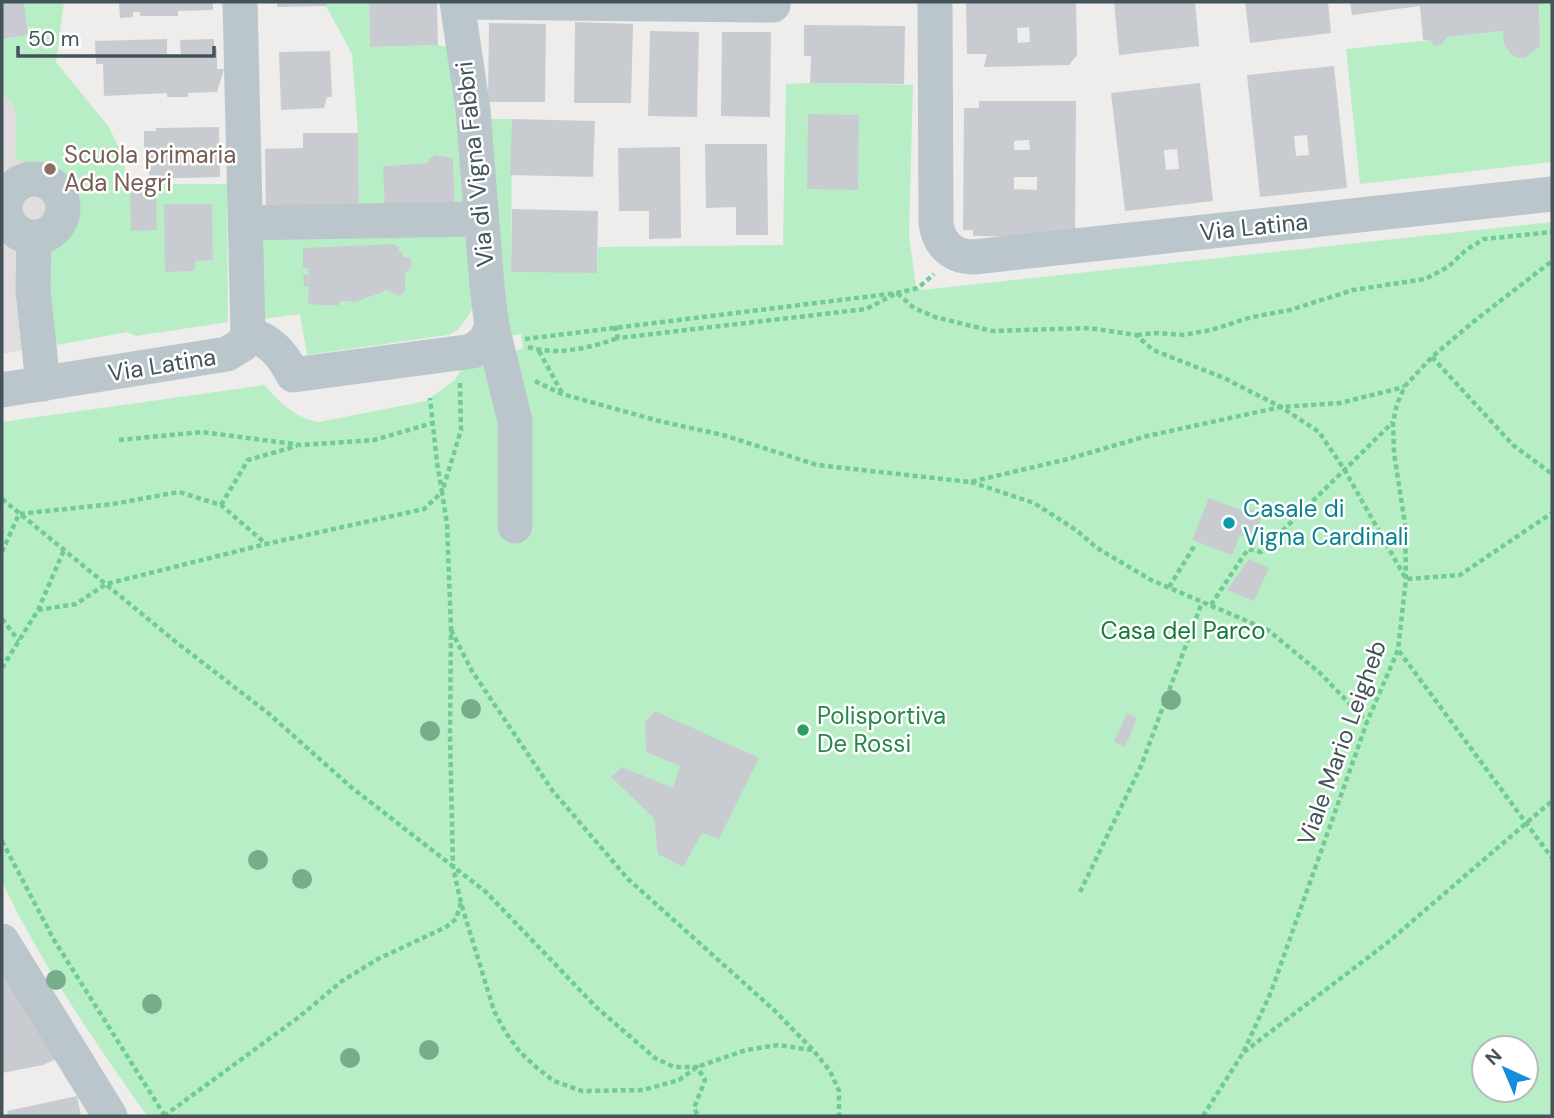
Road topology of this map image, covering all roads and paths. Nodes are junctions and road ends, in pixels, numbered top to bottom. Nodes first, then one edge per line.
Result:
1 (240, 2) edge
2 (457, 2) edge
3 (773, 2) edge
4 (935, 2) edge
5 (1552, 194) edge
6 (481, 219) junction
7 (246, 223) junction
8 (1552, 232) edge
9 (34, 238) dead end
10 (1552, 261) edge
11 (918, 288) dead end
12 (897, 293) junction
13 (615, 326) junction
14 (248, 334) junction
15 (1136, 335) junction
16 (618, 338) junction
17 (510, 344) junction
18 (539, 351) junction
19 (1432, 357) junction
20 (459, 375) dead end
21 (43, 384) junction
22 (1405, 386) junction
23 (2, 390) edge
24 (562, 394) junction
25 (430, 398) dead end
26 (1281, 407) junction
27 (1394, 422) junction
28 (433, 423) junction
29 (118, 440) dead end
30 (301, 445) junction
31 (1344, 469) junction
32 (1552, 474) edge
33 (970, 482) junction
34 (442, 492) junction
35 (2, 499) edge
36 (221, 505) junction
37 (1552, 513) edge
38 (19, 514) junction
39 (515, 526) dead end
40 (266, 544) junction
41 (1195, 545) dead end
42 (65, 550) junction
43 (2, 552) edge
44 (1406, 579) junction
45 (106, 584) junction
46 (1169, 587) junction
47 (1202, 602) junction
48 (1211, 605) junction
49 (38, 610) junction
50 (2, 618) edge
51 (451, 629) junction
52 (19, 641) junction
53 (1398, 650) junction
54 (2, 668) edge
55 (1367, 722) junction
56 (1552, 801) edge
57 (1527, 824) junction
58 (2, 841) edge
59 (1552, 858) edge
60 (453, 867) junction
61 (1080, 892) dead end
62 (461, 903) junction
63 (2, 941) edge
64 (813, 1050) junction
65 (1243, 1053) junction
66 (698, 1067) junction
67 (110, 1116) edge
68 (165, 1116) edge
69 (698, 1116) edge
70 (839, 1116) edge
71 (1203, 1116) edge

1 - 7 street
2 - 3 street
2 - 6 street, Via di Vigna Fabbri
4 - 5 street, Via Latina
6 - 7 street
6 - 17 street, Via di Vigna Fabbri
7 - 14 street
8 - 15 path
9 - 21 street
10 - 19 path, Viale Mario Leigheb
11 - 12 path
12 - 13 path
12 - 15 path
12 - 16 path
13 - 16 path
13 - 17 path
14 - 17 street, Via Latina
14 - 21 street, Via Latina
15 - 26 path
16 - 18 path
17 - 18 path
17 - 24 path
17 - 39 street, Via di Vigna Fabbri
18 - 24 path
19 - 22 path, Viale Mario Leigheb
19 - 32 path
20 - 34 path
21 - 23 street, Via Latina
22 - 26 path
22 - 27 path, Viale Mario Leigheb
24 - 33 path
25 - 28 path
26 - 31 path
26 - 33 path
27 - 31 path
27 - 44 path, Viale Mario Leigheb
28 - 30 path
28 - 34 path
29 - 30 path
30 - 36 path
31 - 44 path
31 - 48 path
33 - 46 path
34 - 40 path
34 - 51 path
35 - 38 path
36 - 38 path
36 - 40 path
37 - 44 path
38 - 42 path
38 - 43 path
40 - 45 path
41 - 46 path
42 - 45 path
42 - 49 path
44 - 53 path, Viale Mario Leigheb
45 - 49 path
45 - 60 path
46 - 47 path
47 - 48 path
47 - 61 path
48 - 55 path
49 - 52 path
50 - 52 path
51 - 60 path
51 - 64 path
52 - 54 path
53 - 55 path, Viale Mario Leigheb
53 - 57 path
55 - 65 path, Viale Mario Leigheb
56 - 57 path
57 - 59 path
57 - 65 path
58 - 68 path
60 - 62 path
60 - 66 path
62 - 66 path
62 - 68 path
63 - 67 street
64 - 66 path
64 - 70 path
65 - 71 path, Viale Mario Leigheb
66 - 69 path

